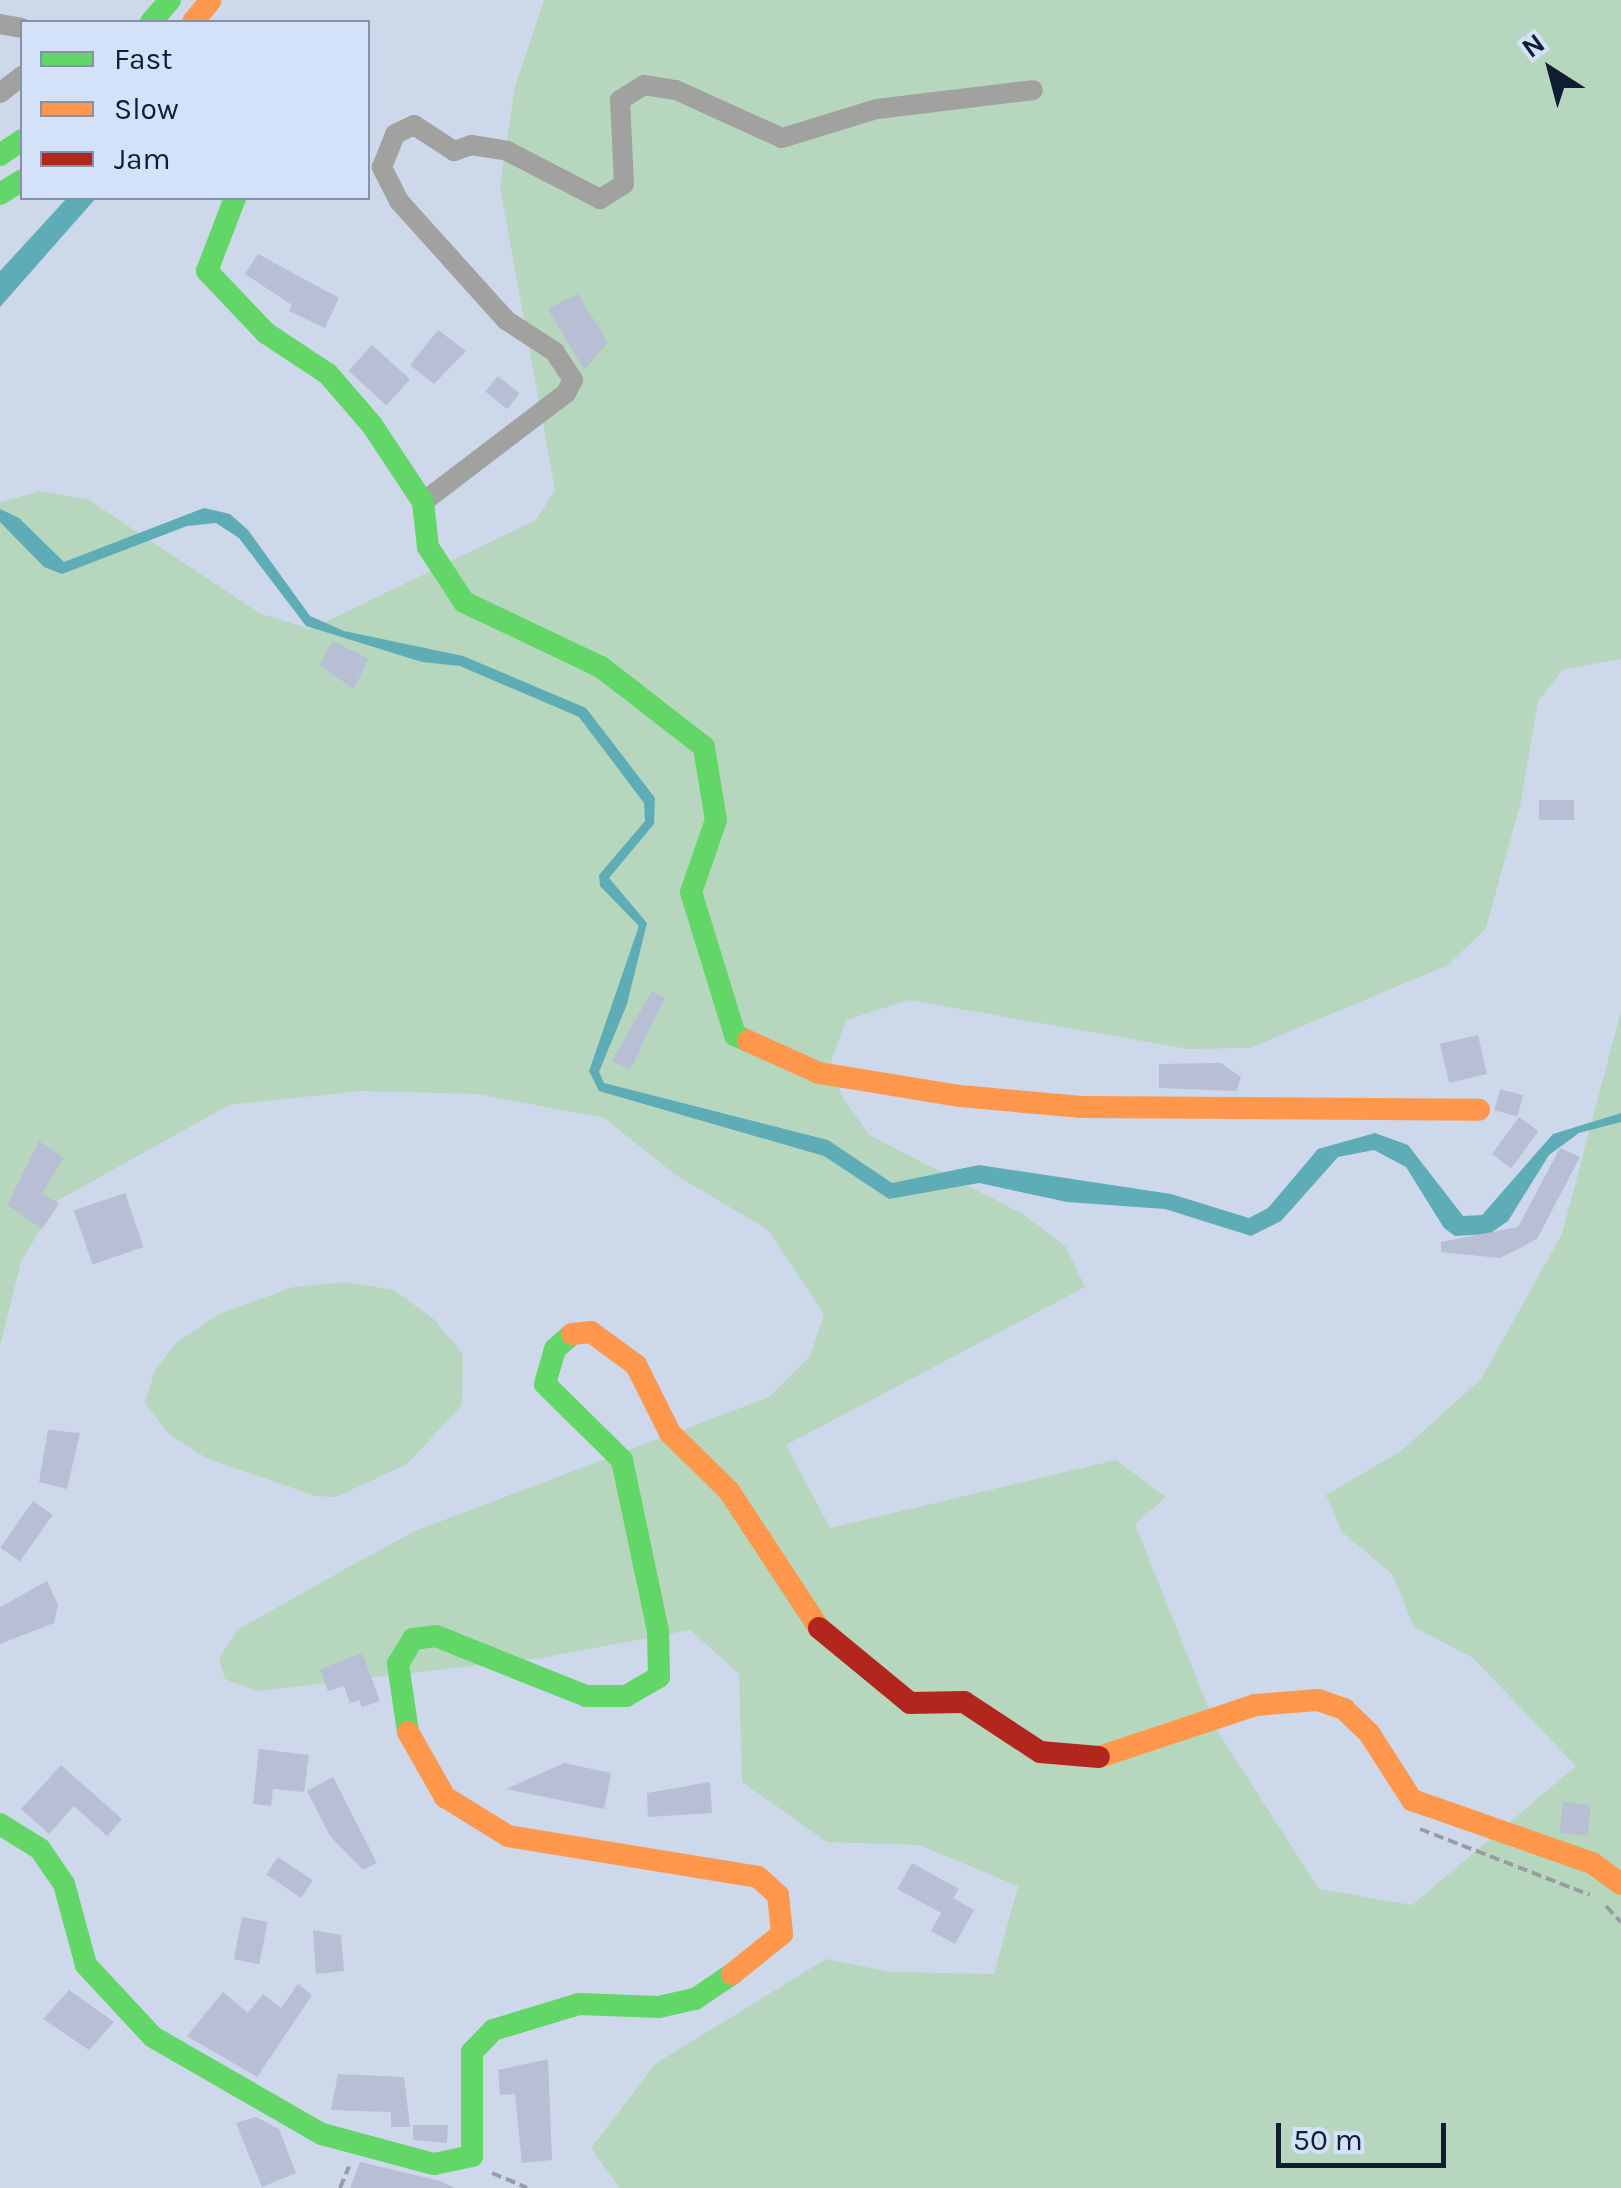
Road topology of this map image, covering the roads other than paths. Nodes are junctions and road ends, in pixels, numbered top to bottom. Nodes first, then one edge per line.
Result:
1 (170, 0) edge
2 (211, 0) edge
3 (153, 20) edge
4 (195, 20) edge
5 (20, 78) edge
6 (1033, 90) dead end
7 (0, 93) edge
8 (233, 200) edge
9 (423, 502) junction
10 (1479, 1110) dead end
11 (0, 1824) edge
12 (1621, 1884) edge

1 - 3 main road
2 - 4 main road
5 - 7 street
6 - 9 street
8 - 9 main road
9 - 10 main road
11 - 12 main road

